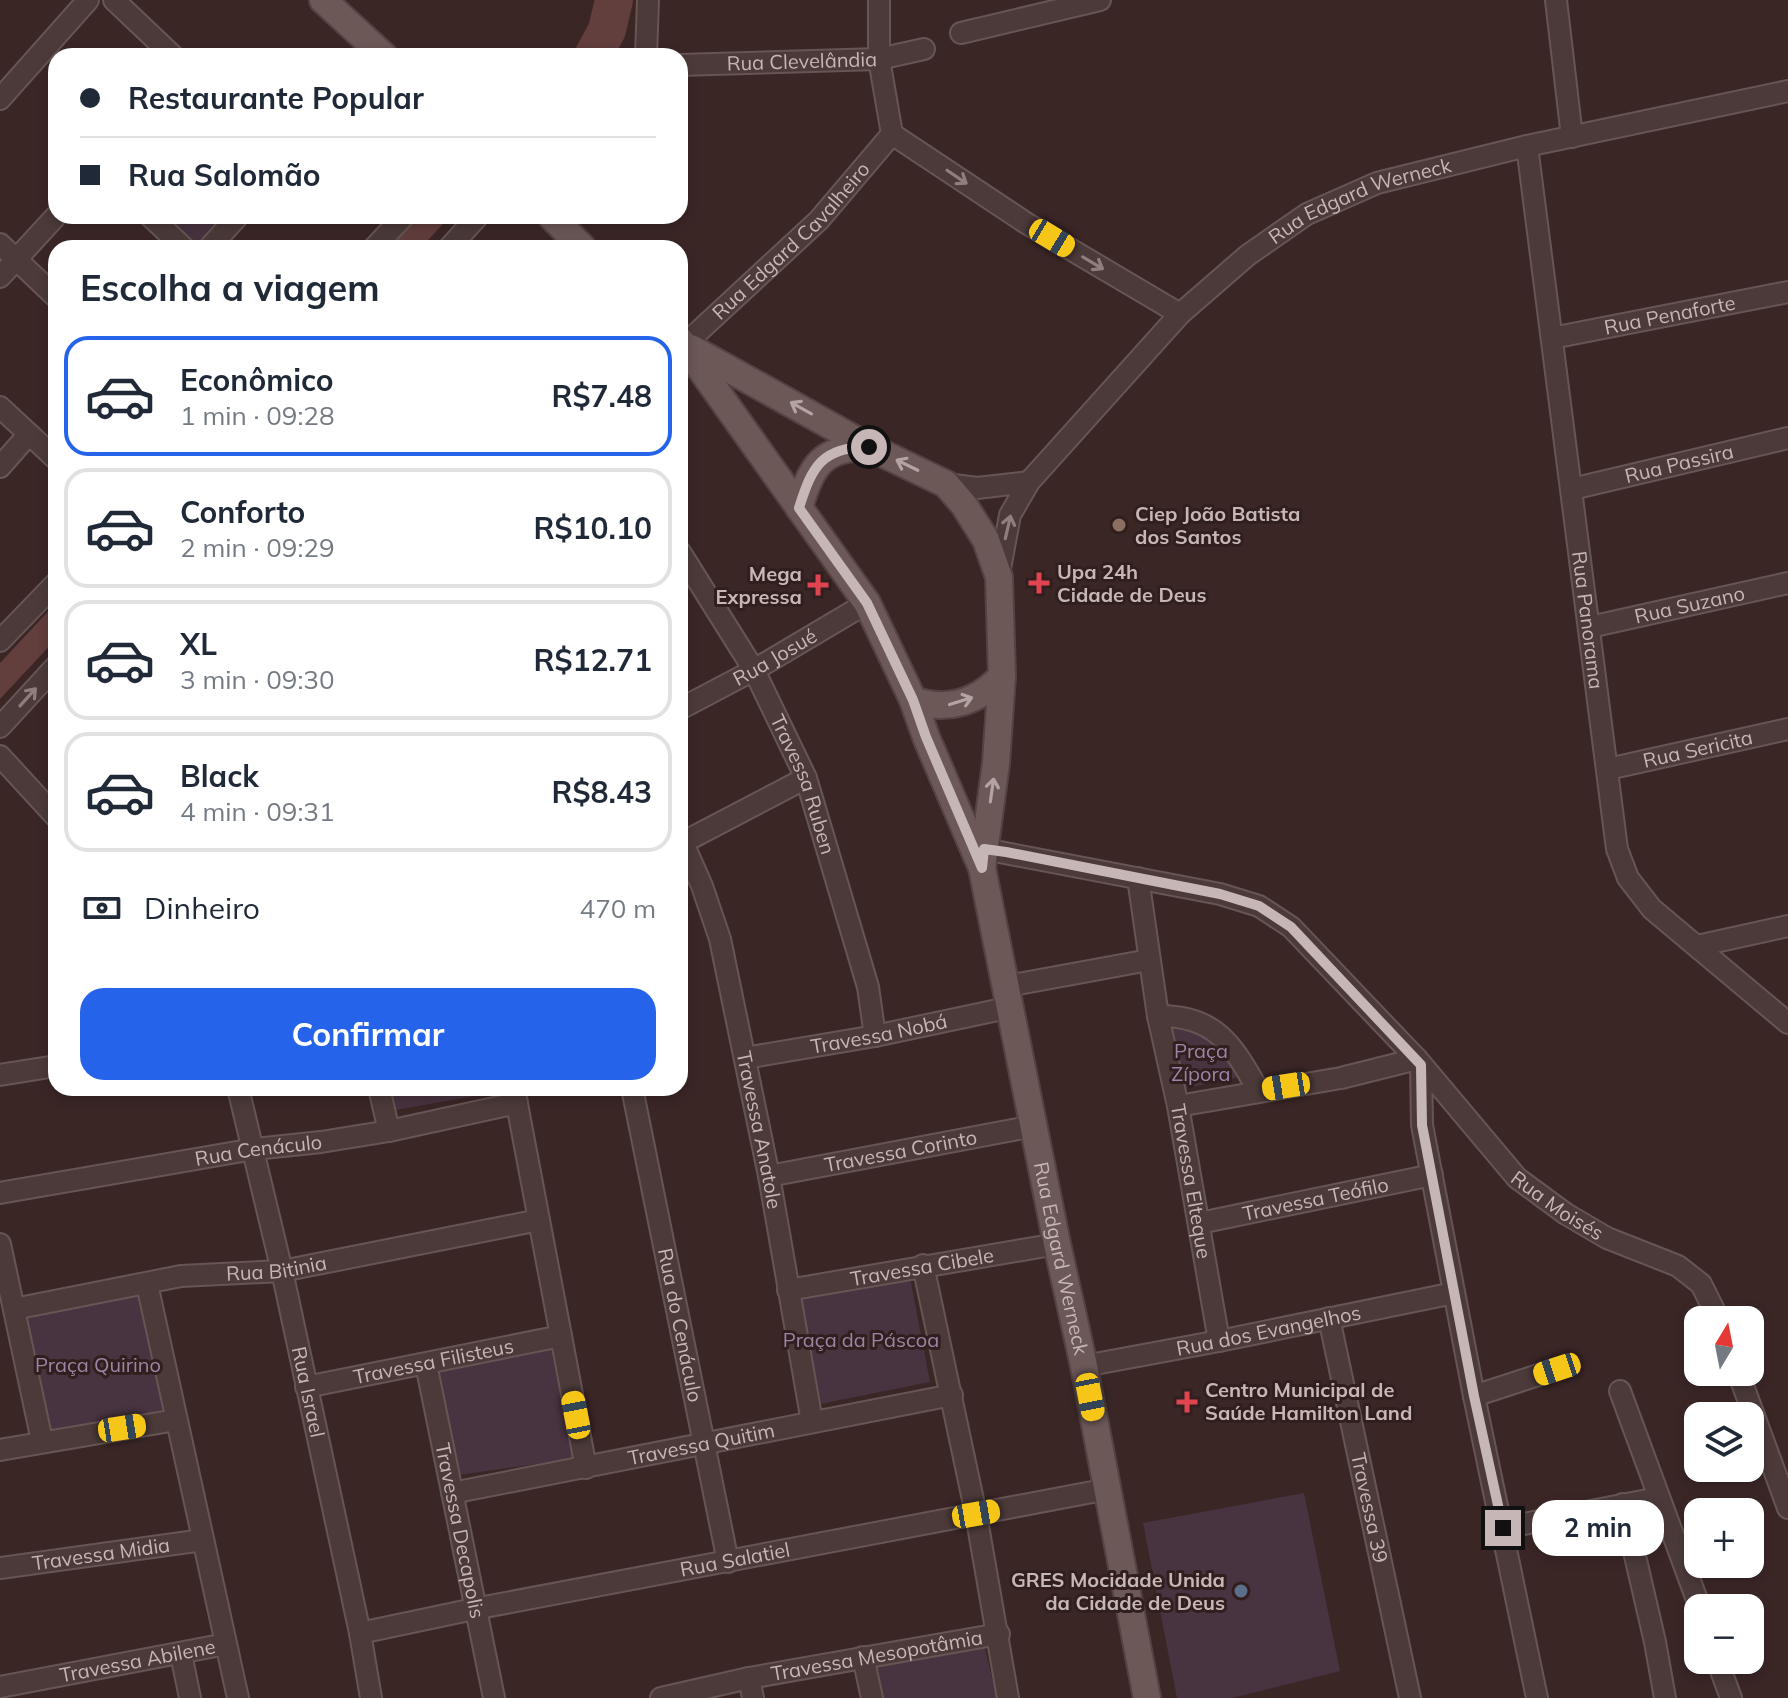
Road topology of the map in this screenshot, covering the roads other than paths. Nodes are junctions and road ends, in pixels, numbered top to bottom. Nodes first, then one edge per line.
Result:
1 (88, 0) edge
2 (114, 0) edge
3 (323, 0) edge
4 (648, 0) edge
5 (879, 0) edge
6 (1100, 0) edge
7 (1556, 0) edge
8 (961, 33) dead end
9 (165, 48) edge
10 (375, 48) edge
11 (646, 48) edge
12 (924, 49) dead end
13 (879, 59) junction
14 (688, 65) edge
15 (1788, 91) edge
16 (0, 99) edge
17 (892, 134) junction
18 (1572, 137) junction
19 (1527, 146) junction
20 (49, 224) edge
21 (158, 224) edge
22 (231, 224) edge
23 (396, 224) edge
24 (471, 224) edge
25 (559, 224) edge
26 (176, 240) edge
27 (216, 240) edge
28 (382, 240) edge
29 (456, 240) edge
30 (575, 240) edge
31 (0, 244) edge
32 (16, 260) junction
33 (0, 277) edge
34 (48, 290) edge
35 (1788, 292) edge
36 (1180, 314) junction
37 (688, 337) edge
38 (1552, 338) junction
39 (688, 345) edge
40 (688, 351) edge
41 (0, 407) edge
42 (29, 434) junction
43 (1788, 438) edge
44 (869, 447) junction
45 (48, 452) edge
46 (0, 467) edge
47 (1029, 482) junction
48 (946, 484) junction
49 (1572, 489) junction
50 (799, 508) junction
51 (688, 568) edge
52 (999, 577) junction
53 (1788, 583) edge
54 (48, 591) edge
55 (867, 603) junction
56 (1590, 627) junction
57 (0, 641) edge
58 (754, 670) junction
59 (48, 675) edge
60 (1002, 676) junction
61 (913, 700) junction
62 (688, 705) edge
63 (0, 727) edge
64 (1788, 729) edge
65 (0, 756) edge
66 (1608, 769) junction
67 (806, 778) junction
68 (48, 808) edge
69 (688, 840) edge
70 (688, 858) edge
71 (983, 858) junction
72 (1138, 878) junction
73 (1788, 926) edge
74 (1697, 946) junction
75 (1149, 960) junction
76 (1009, 997) junction
77 (1158, 1016) junction
78 (1788, 1023) edge
79 (875, 1036) junction
80 (745, 1058) junction
81 (1419, 1062) junction
82 (48, 1067) edge
83 (0, 1075) edge
84 (1258, 1090) junction
85 (240, 1096) edge
86 (381, 1096) edge
87 (515, 1096) edge
88 (634, 1096) edge
89 (1178, 1106) junction
90 (1034, 1126) junction
91 (389, 1131) junction
92 (254, 1149) junction
93 (1432, 1175) junction
94 (769, 1176) junction
95 (0, 1193) edge
96 (539, 1220) junction
97 (1200, 1223) junction
98 (0, 1244) edge
99 (1057, 1244) junction
100 (923, 1265) junction
101 (282, 1271) junction
102 (147, 1284) junction
103 (788, 1290) junction
104 (1454, 1293) junction
105 (1712, 1306) edge
106 (14, 1309) junction
107 (1329, 1318) junction
108 (561, 1336) junction
109 (1219, 1341) junction
110 (426, 1364) junction
111 (1084, 1366) junction
112 (1557, 1369) dead end
113 (1743, 1386) edge
114 (306, 1387) junction
115 (1620, 1391) dead end
116 (952, 1395) junction
117 (1474, 1396) junction
118 (176, 1420) junction
119 (812, 1422) junction
120 (42, 1441) junction
121 (703, 1446) junction
122 (0, 1450) edge
123 (586, 1468) junction
124 (1108, 1489) junction
125 (452, 1493) junction
126 (1658, 1498) junction
127 (1623, 1504) junction
128 (1788, 1508) edge
129 (976, 1514) junction
130 (1503, 1528) junction
131 (203, 1540) junction
132 (728, 1562) junction
133 (0, 1568) edge
134 (1695, 1594) edge
135 (474, 1609) junction
136 (360, 1633) junction
137 (999, 1634) junction
138 (226, 1644) junction
139 (181, 1654) junction
140 (863, 1657) junction
141 (1722, 1674) edge
142 (0, 1687) edge
143 (751, 1688) edge
144 (190, 1698) edge
145 (238, 1698) edge
146 (371, 1698) edge
147 (494, 1698) edge
148 (661, 1698) edge
149 (872, 1698) edge
150 (1008, 1698) edge
151 (1147, 1698) edge
152 (1410, 1698) edge
153 (1537, 1698) edge
154 (1665, 1698) edge
155 (1731, 1698) edge

1 - 16 street
2 - 9 street
3 - 10 main road
4 - 11 street
5 - 13 street
6 - 8 street
7 - 18 street
12 - 13 street, Rua Clevelândia
13 - 14 street, Rua Clevelândia
13 - 17 street
15 - 18 street, Rua Edgard Werneck
17 -> 36 street
17 - 37 street, Rua Edgard Cavalheiro
18 - 19 street, Rua Edgard Werneck
19 - 36 street, Rua Edgard Werneck
19 - 38 street, Rua Panorama
20 - 32 street
21 - 26 street
22 - 27 street
23 - 28 street
24 - 29 street
25 - 30 main road
31 - 32 street
32 - 33 street
32 - 34 street
35 - 38 street, Rua Penaforte
36 - 47 street, Rua Edgard Werneck
38 - 49 street, Rua Panorama
44 -> 39 main road
40 - 50 main road
41 - 42 street
42 - 45 street
42 - 46 street
43 - 49 street, Rua Passira
48 -> 44 main road
44 - 50 main road
47 - 48 street
52 -> 47 street, Rua Edgard Werneck
48 - 52 main road
49 - 56 street, Rua Panorama
50 - 55 main road
51 - 58 street, Travessa Ruben
52 - 60 main road
53 - 56 street, Rua Suzano
54 - 57 street
55 - 58 street, Rua Josué
55 - 61 main road
56 - 66 street, Rua Panorama
58 - 62 street, Rua Josué
58 - 67 street, Travessa Ruben
63 -> 59 street
61 -> 60 main road
71 -> 60 main road
61 - 71 main road
64 - 66 street, Rua Sericita
65 - 68 street
66 - 74 street, Rua Panorama
67 - 69 street
67 - 79 street, Travessa Ruben
70 - 80 street, Travessa Anatole
71 - 72 street, Rua Moisés
71 - 76 main road, Rua Edgard Werneck
72 - 75 street, Travessa Elteque
72 - 81 street, Rua Moisés
73 - 74 street
74 - 78 street, Rua Panorama
75 - 76 street, Travessa Nobá
75 - 77 street, Travessa Elteque
76 - 79 street, Travessa Nobá
76 - 90 main road, Rua Edgard Werneck
77 - 84 street
77 - 89 street, Travessa Elteque
79 - 80 street, Travessa Nobá
80 - 94 street, Travessa Anatole
81 - 84 street
81 - 93 street
81 - 105 street, Rua Moisés
82 - 83 street
84 - 89 street
85 - 92 street, Rua Israel
86 - 91 street
87 - 91 street, Rua Cenáculo
87 - 96 street
88 - 121 street, Rua do Cenáculo
89 - 97 street, Travessa Elteque
90 - 94 street, Travessa Corinto
90 - 99 main road, Rua Edgard Werneck
91 - 92 street, Rua Cenáculo
92 - 95 street, Rua Cenáculo
92 - 101 street, Rua Israel
93 - 97 street, Travessa Teófilo
93 - 104 street
94 - 103 street, Travessa Anatole
96 - 101 street, Rua Bitinia
96 - 108 street
97 - 109 street, Travessa Elteque
98 - 106 street
99 - 100 street, Travessa Cibele
99 - 111 main road, Rua Edgard Werneck
100 - 103 street, Travessa Cibele
100 - 116 street
101 - 102 street, Rua Bitinia
101 - 114 street, Rua Israel
102 - 106 street, Rua Bitinia
102 - 118 street
103 - 119 street, Travessa Anatole
104 - 107 street, Rua dos Evangelhos
104 - 117 street
106 - 120 street
107 - 109 street, Rua dos Evangelhos
107 - 152 street, Travessa 39
108 - 110 street, Travessa Filisteus
108 - 123 street
109 - 111 street, Rua dos Evangelhos
110 - 114 street, Travessa Filisteus
110 - 125 street, Travessa Decapolis
111 - 124 main road, Rua Edgard Werneck
112 - 117 street
113 - 128 street
114 - 136 street, Rua Israel
115 - 126 street
116 - 119 street, Travessa Quitim
116 - 129 street
117 - 130 street
118 - 120 street
118 - 131 street
119 - 121 street, Travessa Quitim
120 - 122 street
121 - 123 street, Travessa Quitim
121 - 132 street, Rua do Cenáculo
123 - 125 street, Travessa Quitim
124 - 129 street, Rua Salatiel
124 - 151 main road, Rua Edgard Werneck
125 - 135 street, Travessa Decapolis
126 - 127 street
126 - 134 street
127 - 130 street
127 - 154 street
129 - 132 street, Rua Salatiel
129 - 137 street
130 - 153 street
131 - 133 street, Travessa Midia
131 - 138 street
132 - 135 street, Rua Salatiel
135 - 136 street, Rua Salatiel
135 - 147 street, Travessa Decapolis
136 - 146 street, Rua Israel
137 - 140 street, Travessa Mesopotâmia
137 - 150 street
138 - 139 street, Travessa Abilene
138 - 145 street
139 - 142 street, Travessa Abilene
139 - 144 street
140 - 143 street, Travessa Mesopotâmia
140 - 149 street
141 - 155 street
143 - 148 street, Travessa Mesopotâmia

